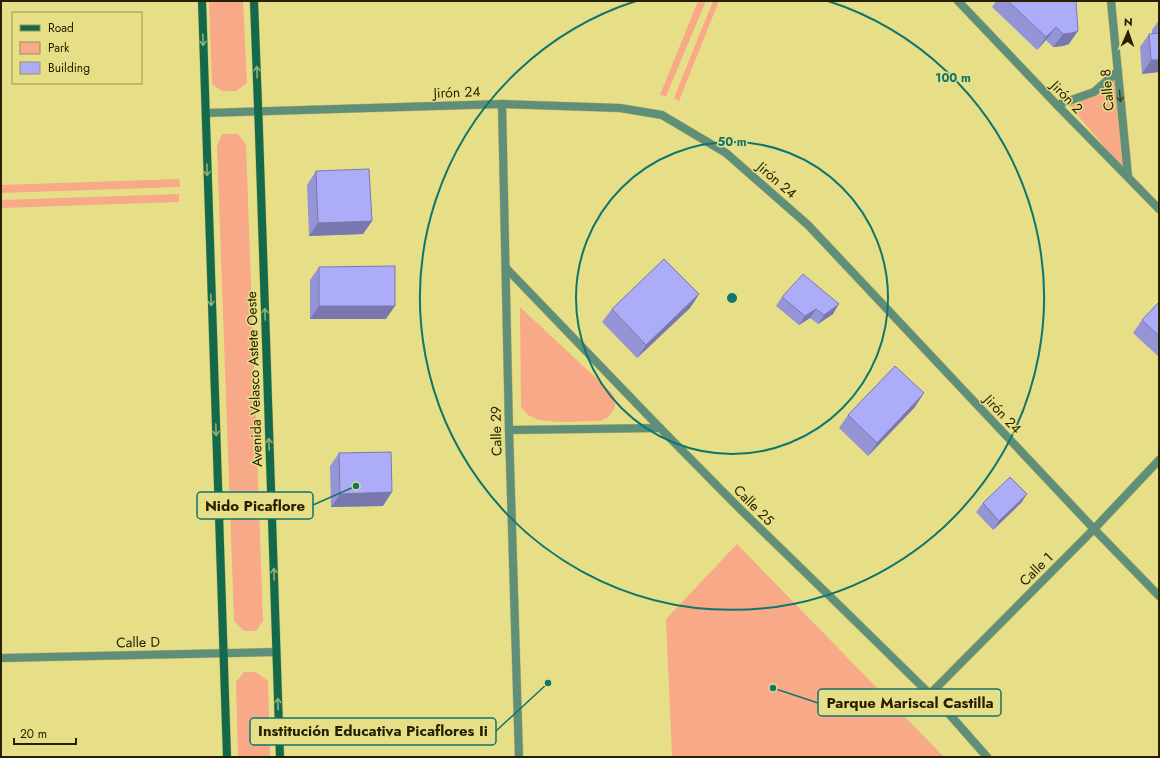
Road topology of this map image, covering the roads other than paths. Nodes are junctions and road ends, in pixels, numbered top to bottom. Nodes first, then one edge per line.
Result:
1 (202, 1) edge
2 (254, 1) edge
3 (958, 1) edge
4 (1111, 1) edge
5 (1118, 71) junction
6 (502, 104) junction
7 (1057, 105) junction
8 (258, 110) junction
9 (206, 112) junction
10 (1128, 176) junction
11 (1159, 209) edge
12 (506, 268) junction
13 (660, 428) junction
14 (509, 430) junction
15 (1159, 460) edge
16 (1094, 529) junction
17 (1159, 596) edge
18 (276, 652) junction
19 (224, 653) junction
20 (1, 658) edge
21 (930, 695) junction
22 (227, 757) edge
23 (280, 757) edge
24 (518, 757) edge
25 (987, 757) edge

1 -> 9 street
8 -> 2 street, Avenida Velasco Astete Oeste
3 - 7 street, Jirón 2
4 - 5 street, Calle 8
5 - 7 street
5 -> 10 street, Calle 8
6 - 8 street, Jirón 24
6 - 12 street, Calle 29
6 - 16 street, Jirón 24
7 - 10 street, Jirón 2
8 - 9 street, Jirón 24
18 -> 8 street, Avenida Velasco Astete Oeste
9 -> 19 street
10 - 11 street, Jirón 2
12 - 13 street, Calle 25
12 - 14 street, Calle 29
13 - 14 street
13 - 21 street, Calle 25
14 - 24 street, Calle 29
15 - 16 street, Calle 1
16 - 17 street, Jirón 24
16 - 21 street, Calle 1
18 - 19 street, Calle D
23 -> 18 street, Avenida Velasco Astete Oeste
19 - 20 street, Calle D
19 - 22 street
21 - 25 street, Calle 25

